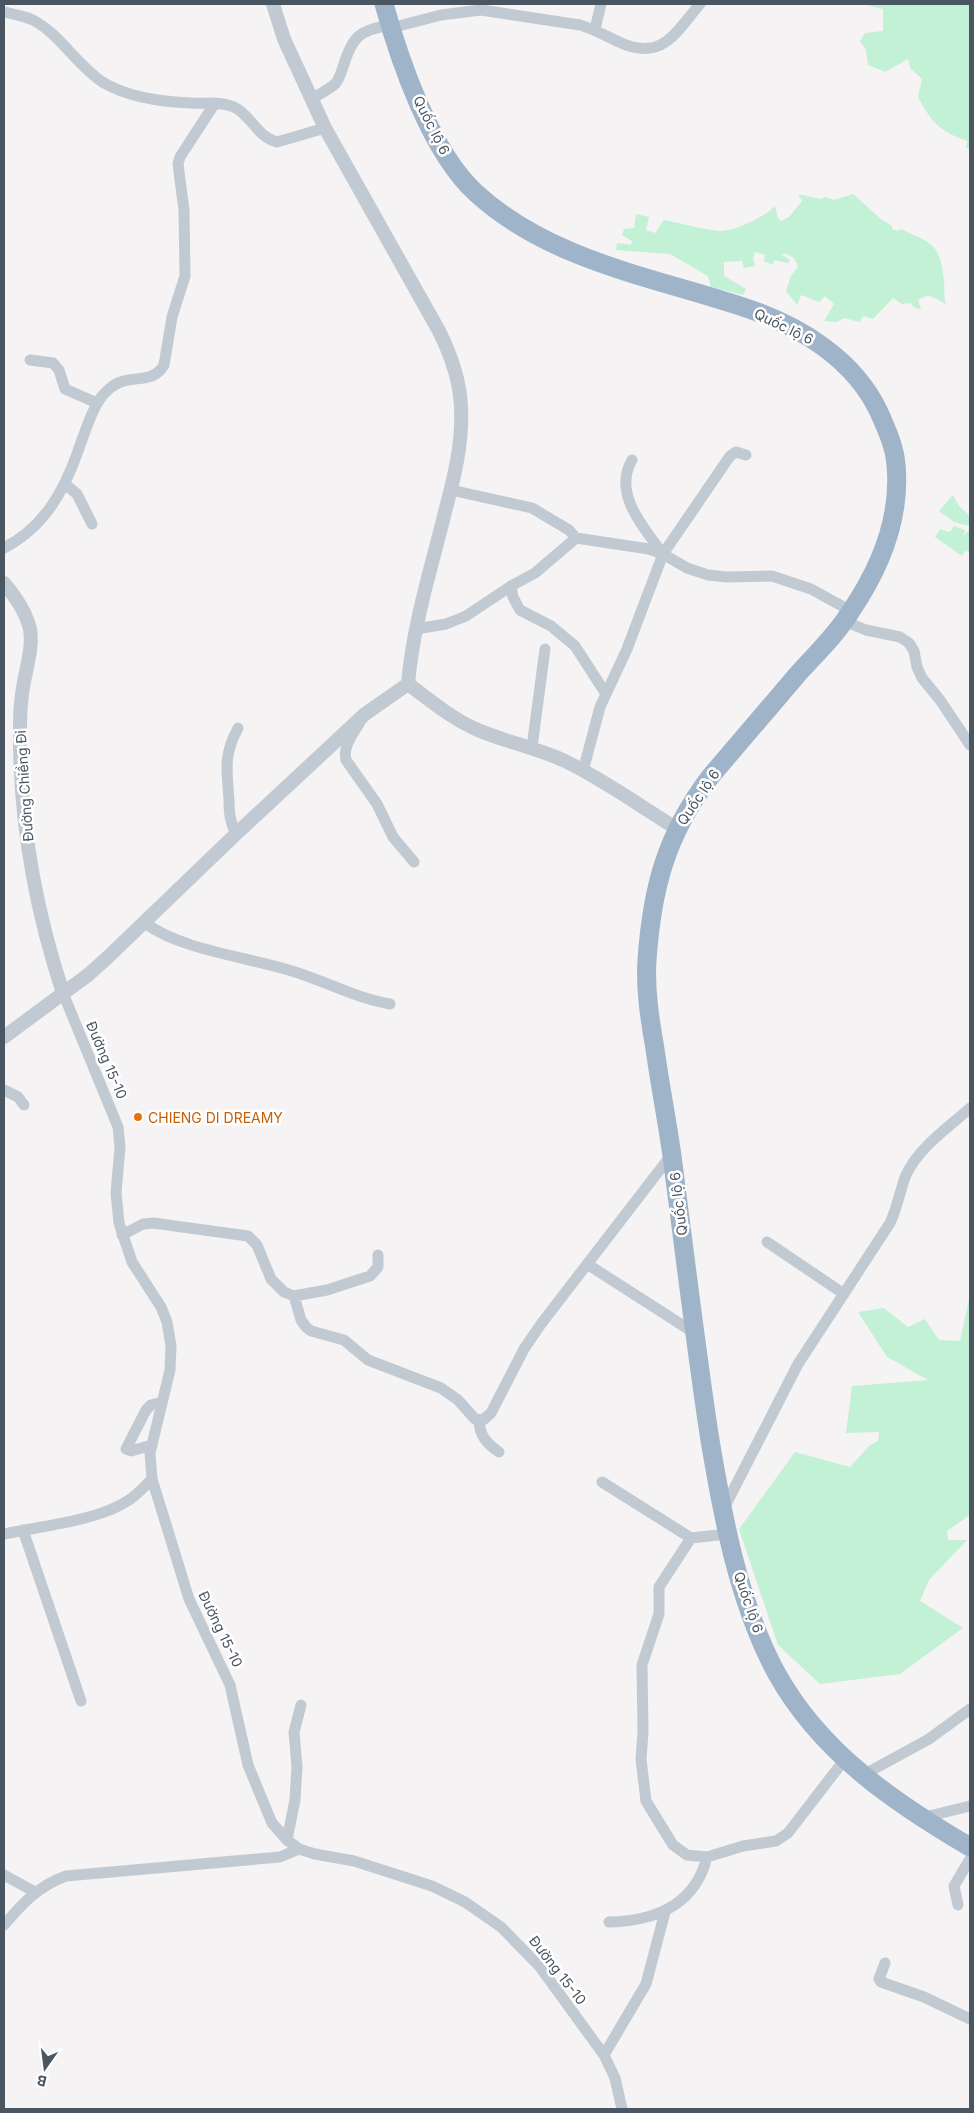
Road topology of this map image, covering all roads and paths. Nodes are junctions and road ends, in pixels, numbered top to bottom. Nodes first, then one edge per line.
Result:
1 (273, 4) edge
2 (384, 4) edge
3 (601, 4) edge
4 (700, 4) edge
5 (4, 12) edge
6 (390, 27) junction
7 (595, 29) junction
8 (312, 99) junction
9 (215, 103) junction
10 (325, 128) junction
11 (30, 360) dead end
12 (97, 403) junction
13 (746, 456) dead end
14 (632, 460) dead end
15 (65, 484) junction
16 (451, 490) junction
17 (92, 524) dead end
18 (576, 538) junction
19 (4, 548) edge
20 (663, 554) junction
21 (4, 583) edge
22 (511, 586) junction
23 (848, 616) junction
24 (416, 629) junction
25 (545, 649) dead end
26 (408, 684) junction
27 (606, 694) junction
28 (365, 714) junction
29 (238, 728) dead end
30 (970, 745) edge
31 (532, 747) junction
32 (583, 771) junction
33 (676, 828) junction
34 (236, 834) junction
35 (414, 862) dead end
36 (145, 923) junction
37 (63, 994) junction
38 (390, 1004) dead end
39 (4, 1037) edge
40 (4, 1090) edge
41 (24, 1105) dead end
42 (970, 1108) edge
43 (672, 1154) junction
44 (122, 1235) junction
45 (767, 1242) dead end
46 (378, 1255) dead end
47 (587, 1264) junction
48 (844, 1294) junction
49 (294, 1296) junction
50 (693, 1332) junction
51 (162, 1402) junction
52 (479, 1420) junction
53 (152, 1445) junction
54 (499, 1452) dead end
55 (152, 1479) junction
56 (602, 1482) dead end
57 (722, 1513) junction
58 (23, 1530) junction
59 (4, 1534) edge
60 (727, 1534) junction
61 (691, 1538) junction
62 (81, 1702) dead end
63 (301, 1705) dead end
64 (970, 1709) edge
65 (845, 1759) junction
66 (863, 1775) junction
67 (970, 1806) edge
68 (921, 1818) junction
69 (287, 1840) junction
70 (970, 1847) edge
71 (299, 1849) junction
72 (707, 1857) junction
73 (970, 1860) edge
74 (4, 1875) edge
75 (35, 1892) junction
76 (958, 1905) dead end
77 (665, 1912) junction
78 (608, 1922) dead end
79 (4, 1925) edge
80 (885, 1963) dead end
81 (970, 2019) edge
82 (604, 2055) junction
83 (622, 2109) edge

1 - 8 street
2 - 6 highway, Quốc lộ 6
3 - 7 street
4 - 7 street
5 - 9 street
6 - 7 street
6 - 8 street
6 - 23 highway, Quốc lộ 6
8 - 10 street
9 - 10 street
9 - 12 street
10 - 16 street
11 - 12 street
12 - 15 street
13 - 20 street
14 - 20 street
15 - 17 street
15 - 19 street
16 - 18 street
16 - 24 street
18 - 20 street
18 - 22 street
20 - 23 street
20 - 27 street
21 - 37 street, Đường Chiềng Đi
22 - 24 street
22 - 27 street
23 - 30 street
23 - 33 highway, Quốc lộ 6
24 - 26 street
25 - 31 street
26 - 28 street
26 - 31 street
27 - 32 street
28 - 34 street
28 - 35 street
29 - 34 street
31 - 32 street
32 - 33 street
33 - 43 highway, Quốc lộ 6
34 - 36 street
36 - 37 street
36 - 38 street
37 - 39 street
37 - 44 street, Đường 15-10
40 - 41 street
42 - 48 street
43 - 47 street
43 - 50 highway, Quốc lộ 6
44 - 49 street
44 - 51 street, Đường 15-10
45 - 48 street
46 - 49 street
47 - 50 street
47 - 52 street
48 - 57 street
49 - 52 street
50 - 57 highway, Quốc lộ 6
51 - 53 street, Đường 15-10
51 - 53 street
52 - 54 street
53 - 55 street, Đường 15-10
55 - 58 street
55 - 69 street, Đường 15-10
56 - 61 street
57 - 60 highway, Quốc lộ 6
58 - 59 street
58 - 62 street
60 - 61 street
60 - 65 highway, Quốc lộ 6
61 - 72 street
63 - 69 street
64 - 66 street
65 - 66 highway, Quốc lộ 6
65 - 72 street
66 - 68 highway, Quốc lộ 6
67 - 68 street
68 - 70 highway, Quốc lộ 6
69 - 71 street, Đường 15-10
71 - 75 street
71 - 82 street, Đường 15-10
72 - 77 street
73 - 76 street
74 - 75 street
75 - 79 street
77 - 78 street
77 - 82 street
80 - 81 street
82 - 83 street, Đường 15-10

